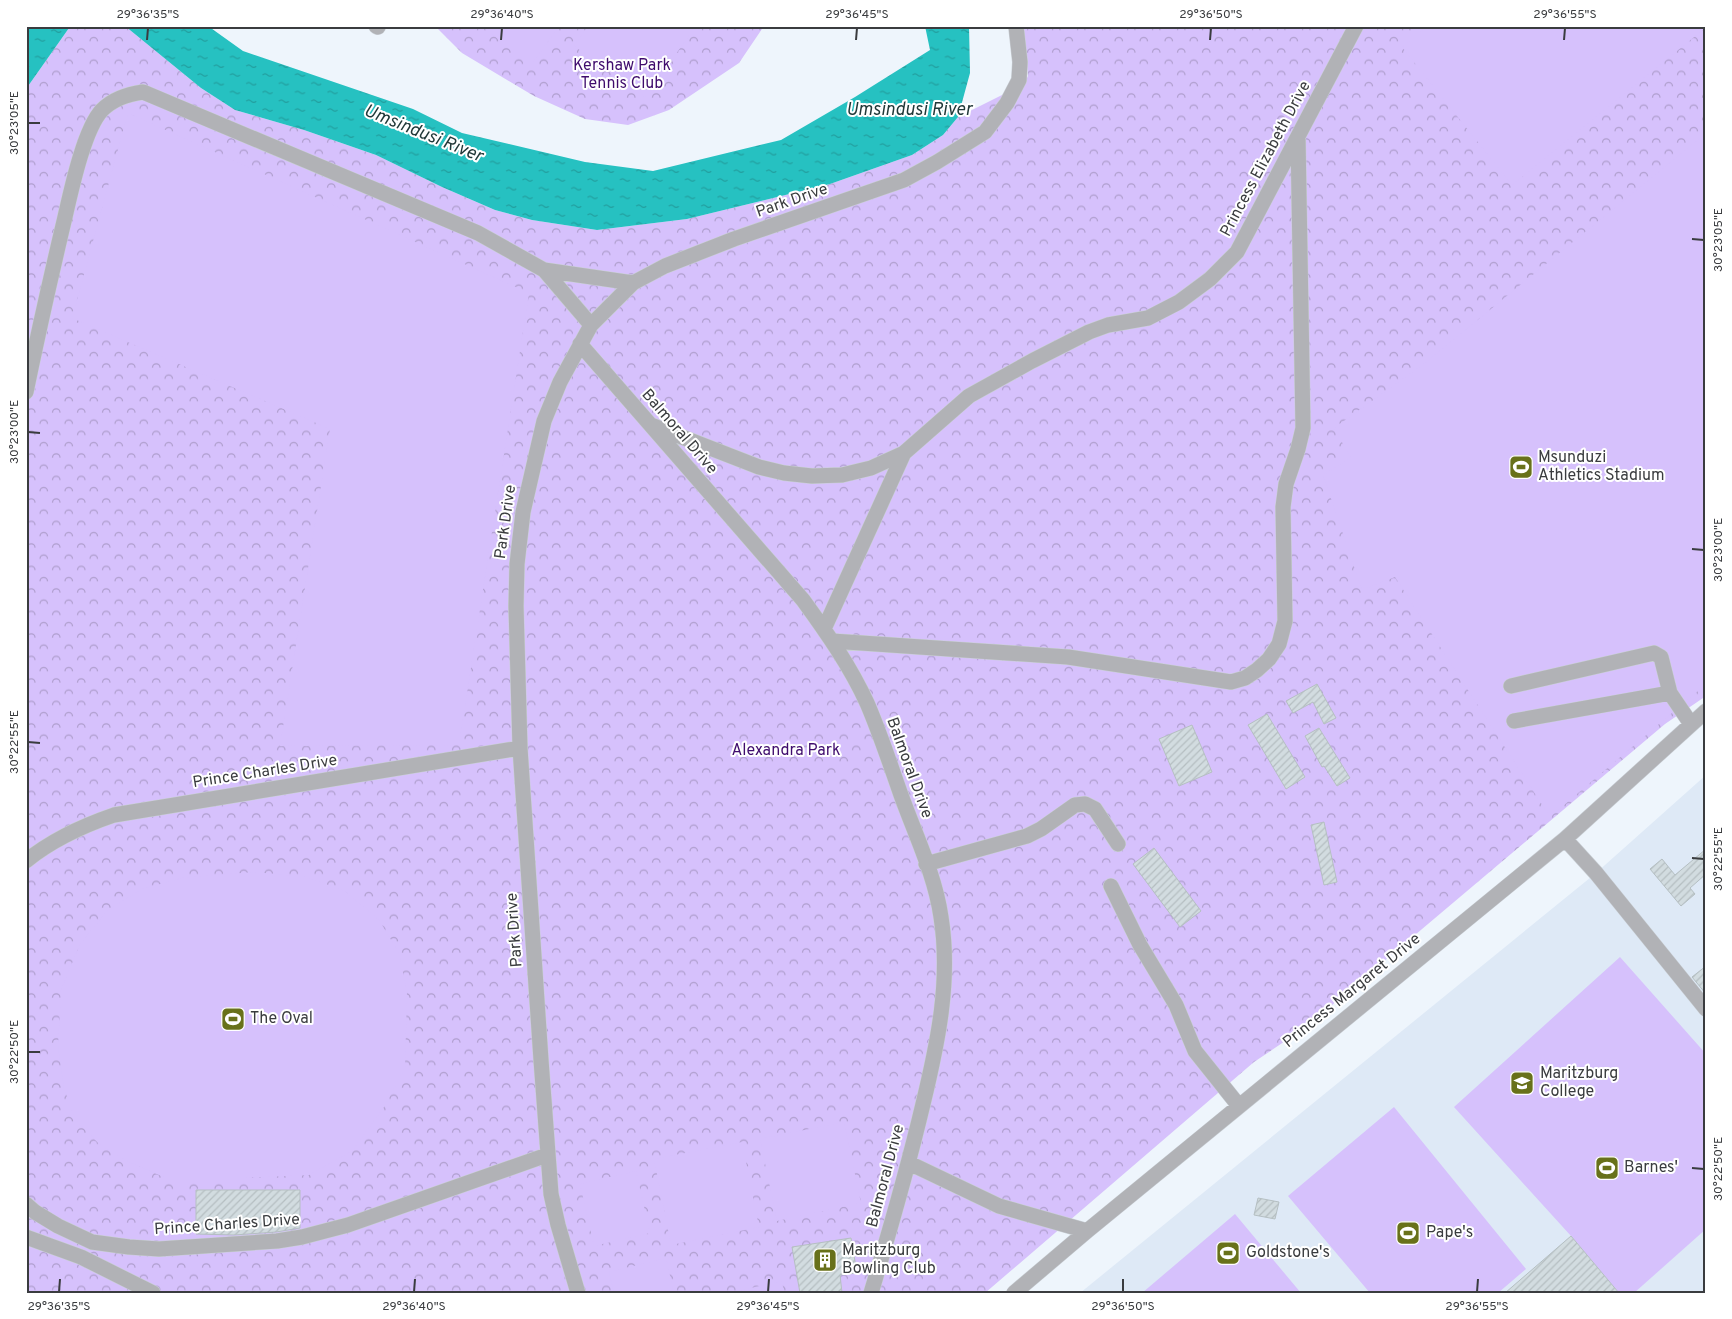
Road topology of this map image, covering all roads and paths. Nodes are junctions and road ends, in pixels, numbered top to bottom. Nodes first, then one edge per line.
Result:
1 (1016, 26) edge
2 (1356, 26) edge
3 (1298, 136) junction
4 (544, 270) junction
5 (632, 283) junction
6 (591, 325) junction
7 (580, 344) junction
8 (26, 392) edge
9 (649, 424) junction
10 (904, 453) junction
11 (828, 635) junction
12 (1511, 686) dead end
13 (1670, 693) junction
14 (1706, 711) edge
15 (1514, 721) dead end
16 (1691, 724) junction
17 (520, 748) junction
18 (1565, 839) junction
19 (1118, 844) dead end
20 (26, 861) edge
21 (926, 864) junction
22 (1111, 886) dead end
23 (1706, 1009) edge
24 (1239, 1106) junction
25 (547, 1155) junction
26 (909, 1163) junction
27 (26, 1204) edge
28 (1087, 1231) junction
29 (26, 1237) edge
30 (153, 1293) edge
31 (578, 1293) edge
32 (871, 1293) edge
33 (1014, 1293) edge

1 - 5 street, Park Drive
2 - 3 street, Princess Elizabeth Drive
3 - 10 street, Princess Elizabeth Drive
3 - 11 street
4 - 5 street
4 - 6 street
4 - 8 street
5 - 6 street, Park Drive
6 - 7 street, Park Drive
7 - 9 street, Balmoral Drive
7 - 17 street, Park Drive
9 - 10 street, Princess Elizabeth Drive
9 - 11 street, Balmoral Drive
10 - 11 street
11 - 21 street, Balmoral Drive
12 - 13 street
13 - 15 street
13 - 16 street
14 - 16 street, Princess Margaret Drive
16 - 18 street, Princess Margaret Drive
17 - 20 street, Prince Charles Drive
17 - 25 street, Park Drive
18 - 23 street
18 - 24 street, Princess Margaret Drive
19 - 21 street
21 - 26 street, Balmoral Drive
22 - 24 street
24 - 28 street, Princess Margaret Drive
25 - 27 street, Prince Charles Drive
25 - 31 street, Park Drive
26 - 28 street
26 - 32 street, Balmoral Drive
28 - 33 street, Princess Margaret Drive
29 - 30 street

